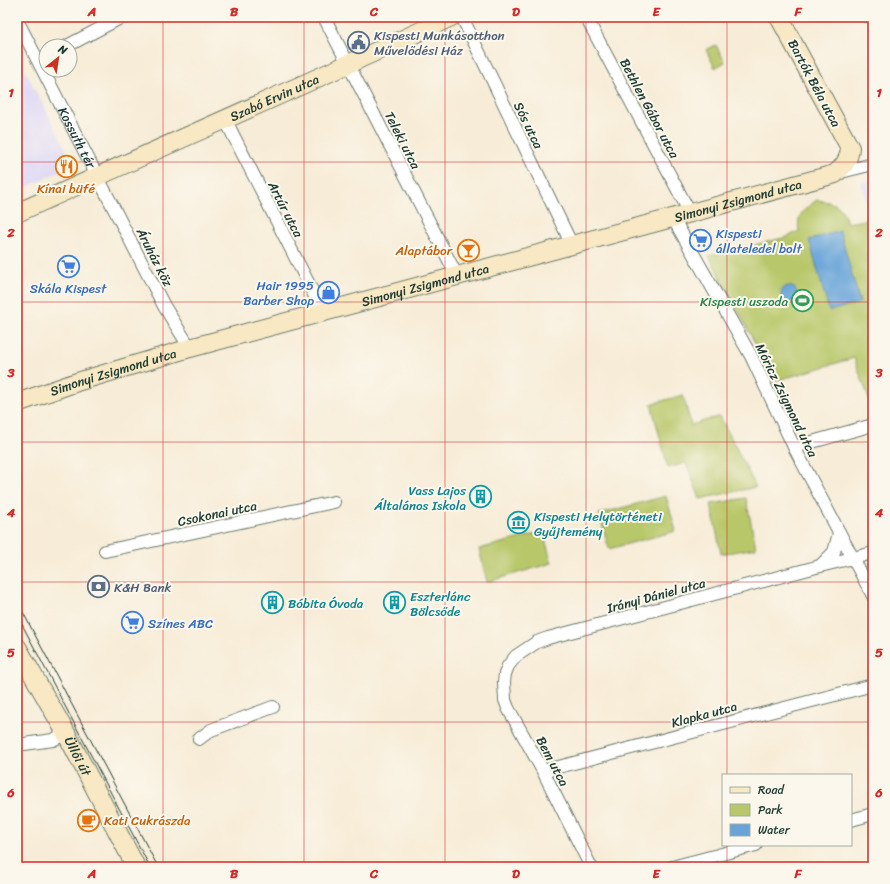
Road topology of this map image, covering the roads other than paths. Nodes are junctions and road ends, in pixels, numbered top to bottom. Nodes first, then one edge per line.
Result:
1 (122, 17) edge
2 (324, 17) edge
3 (451, 17) edge
4 (462, 17) edge
5 (586, 17) edge
6 (779, 17) edge
7 (17, 20) edge
8 (78, 40) edge
9 (38, 53) edge
10 (348, 64) junction
11 (51, 78) edge
12 (224, 119) junction
13 (873, 164) edge
14 (835, 174) junction
15 (98, 176) junction
16 (17, 213) edge
17 (690, 213) junction
18 (673, 218) junction
19 (572, 245) junction
20 (457, 276) junction
21 (323, 312) junction
22 (190, 348) junction
23 (17, 403) edge
24 (873, 426) edge
25 (794, 447) junction
26 (334, 502) dead end
27 (839, 533) junction
28 (105, 551) dead end
29 (873, 554) edge
30 (853, 558) junction
31 (820, 566) junction
32 (873, 596) edge
33 (17, 646) edge
34 (508, 666) joint
35 (873, 685) edge
36 (273, 707) dead end
37 (66, 733) junction
38 (199, 739) dead end
39 (17, 745) edge
40 (543, 771) junction
41 (873, 814) edge
42 (852, 820) edge
43 (752, 846) edge
44 (136, 867) edge
45 (591, 867) edge
46 (672, 867) edge

1 - 8 street
2 - 10 street, Teleki utca
3 - 10 main road, Szabó Ervin utca
4 - 19 street, Sós utca
5 - 17 street, Bethlen Gábor utca
6 - 14 main road, Bartók Béla utca
7 - 9 street, Kossuth tér
10 - 12 main road, Szabó Ervin utca
10 - 20 street, Teleki utca
11 - 15 street, Kossuth tér
12 - 15 main road, Szabó Ervin utca
12 - 21 street, Artúr utca
13 - 14 street, Simonyi Zsigmond utca
14 - 17 main road, Simonyi Zsigmond utca
15 - 16 main road, Kossuth tér
15 - 22 street, Áruház köz
17 - 18 main road, Simonyi Zsigmond utca
18 - 19 main road, Simonyi Zsigmond utca
18 - 25 street, Móricz Zsigmond utca
19 - 20 main road, Simonyi Zsigmond utca
20 - 21 main road, Simonyi Zsigmond utca
21 - 22 main road, Simonyi Zsigmond utca
22 - 23 main road, Simonyi Zsigmond utca
24 - 25 street
25 - 27 street, Móricz Zsigmond utca
26 - 28 street, Csokonai utca
27 - 30 street, Móricz Zsigmond utca
27 - 31 street
29 - 30 street, Irányi Dániel utca
30 - 31 street, Irányi Dániel utca
30 - 32 street, Móricz Zsigmond utca
31 - 34 street, Irányi Dániel utca
33 - 37 main road, Üllői út
34 - 40 street, Bem utca
35 - 40 street, Klapka utca
36 - 38 street
37 - 39 street
37 - 44 main road, Üllői út
40 - 45 street, Bem utca
41 - 42 street
43 - 46 street

